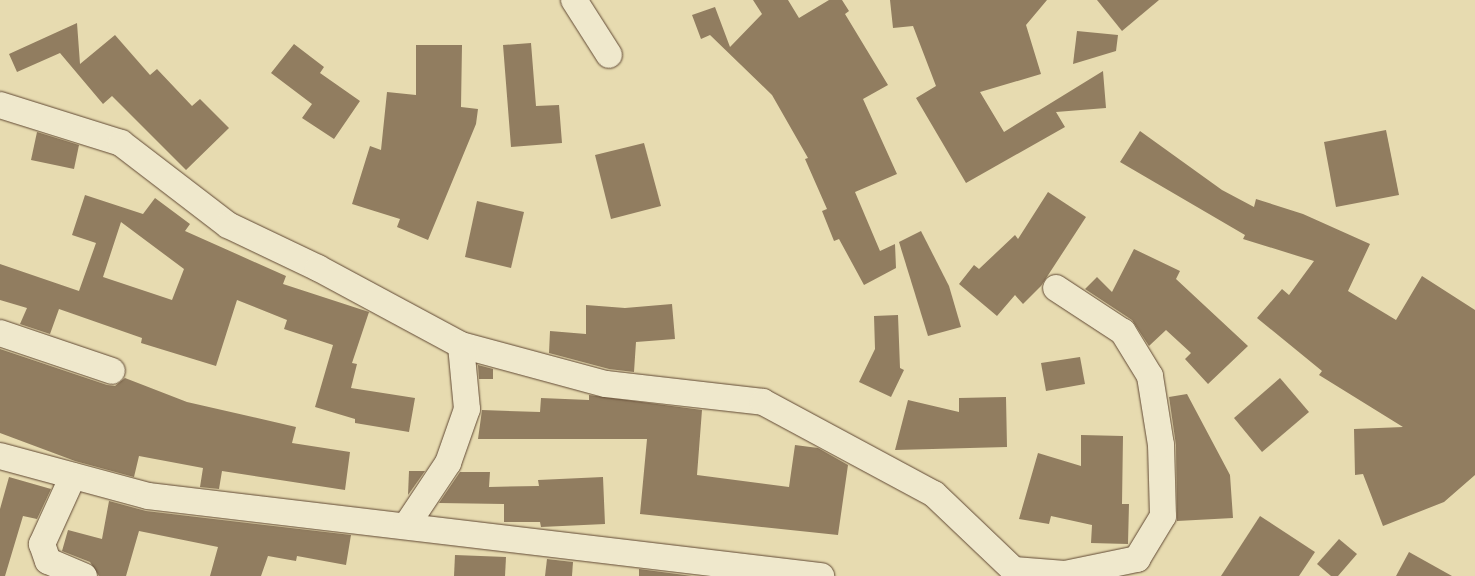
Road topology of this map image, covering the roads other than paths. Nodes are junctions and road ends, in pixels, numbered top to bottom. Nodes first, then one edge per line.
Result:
1 (574, 0) edge
2 (609, 55) dead end
3 (0, 105) edge
4 (1056, 288) dead end
5 (0, 334) edge
6 (461, 345) junction
7 (112, 371) dead end
8 (0, 456) edge
9 (73, 476) junction
10 (406, 526) junction
11 (1017, 573) edge
12 (84, 576) edge
13 (821, 576) edge

1 - 2 street
3 - 6 street
4 - 11 street
5 - 7 street
6 - 10 street
6 - 11 street
8 - 9 street
9 - 10 street
9 - 12 street
10 - 13 street

